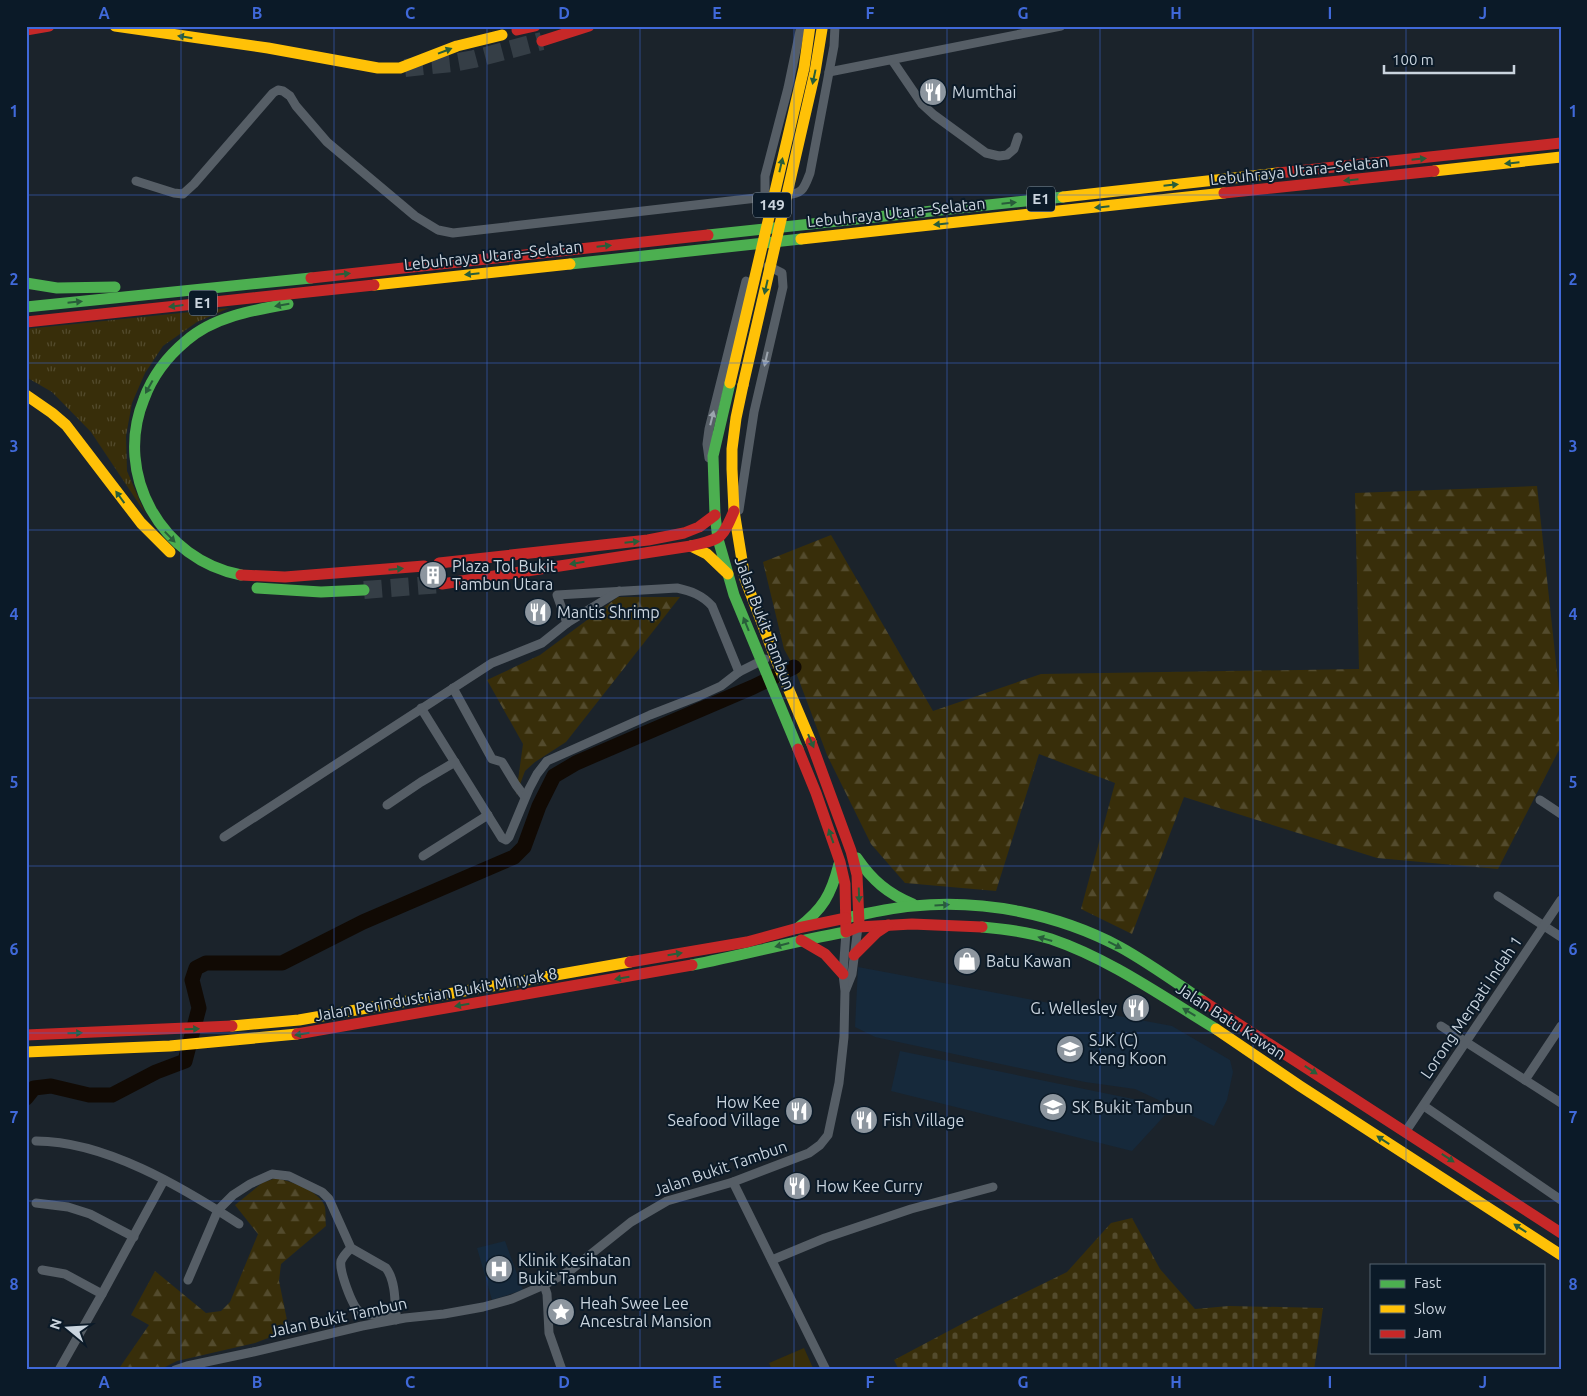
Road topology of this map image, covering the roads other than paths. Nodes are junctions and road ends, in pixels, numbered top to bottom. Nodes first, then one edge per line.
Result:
1 (49, 26) edge
2 (115, 26) edge
3 (184, 26) edge
4 (535, 26) edge
5 (589, 26) edge
6 (802, 26) edge
7 (810, 26) edge
8 (835, 26) edge
9 (1061, 26) edge
10 (822, 28) edge
11 (26, 30) edge
12 (517, 30) dead end
13 (502, 35) dead end
14 (542, 41) tunnel mouth
15 (268, 48) junction
16 (892, 60) junction
17 (829, 72) junction
18 (1018, 136) dead end
19 (1561, 143) edge
20 (1561, 157) edge
21 (136, 181) dead end
22 (765, 197) junction
23 (26, 283) edge
24 (381, 284) junction
25 (225, 287) junction
26 (26, 307) edge
27 (26, 322) edge
28 (26, 395) edge
29 (713, 483) junction
30 (734, 511) junction
31 (715, 515) junction
32 (737, 528) junction
33 (718, 539) junction
34 (691, 546) junction
35 (178, 559) dead end
36 (439, 563) dead end
37 (424, 566) dead end
38 (728, 574) junction
39 (204, 575) dead end
40 (442, 584) tunnel mouth
41 (364, 590) tunnel mouth
42 (619, 591) junction
43 (567, 624) junction
44 (776, 658) junction
45 (762, 665) junction
46 (739, 672) junction
47 (452, 688) junction
48 (422, 708) junction
49 (455, 762) junction
50 (525, 797) junction
51 (1540, 800) dead end
52 (387, 804) dead end
53 (1561, 814) edge
54 (488, 815) junction
55 (224, 837) dead end
56 (852, 851) junction
57 (424, 856) dead end
58 (840, 862) junction
59 (1498, 896) dead end
60 (1561, 900) edge
61 (918, 906) junction
62 (859, 914) junction
63 (846, 918) junction
64 (888, 925) junction
65 (1543, 926) junction
66 (858, 927) junction
67 (798, 928) junction
68 (846, 932) junction
69 (1561, 937) edge
70 (801, 940) junction
71 (854, 955) junction
72 (843, 974) junction
73 (845, 991) junction
74 (1441, 1026) dead end
75 (1561, 1026) edge
76 (26, 1035) edge
77 (1466, 1042) junction
78 (26, 1052) edge
79 (1525, 1080) junction
80 (1561, 1103) edge
81 (1424, 1106) junction
82 (1406, 1131) junction
83 (36, 1141) dead end
84 (164, 1180) junction
85 (732, 1182) junction
86 (994, 1187) dead end
87 (1561, 1200) edge
88 (36, 1203) dead end
89 (218, 1210) junction
90 (239, 1224) dead end
91 (1561, 1233) edge
92 (134, 1237) junction
93 (350, 1248) junction
94 (1561, 1255) edge
95 (772, 1260) junction
96 (42, 1270) dead end
97 (188, 1280) dead end
98 (544, 1286) junction
99 (102, 1294) junction
100 (396, 1317) junction
101 (59, 1370) edge
102 (175, 1370) edge
103 (562, 1370) edge
104 (826, 1370) edge

1 - 11 main road
15 -> 2 main road
3 - 15 main road
4 - 12 main road
5 - 14 main road
6 - 22 street
29 -> 7 main road, Jalan Bukit Tambun / 149, bridge
8 - 17 street
9 - 16 street
10 -> 30 main road, Jalan Bukit Tambun / 149, bridge
15 -> 13 main road
16 - 17 street
16 - 18 street
17 - 22 street
25 -> 19 main road, Lebuhraya Utara–Selatan / E1
20 -> 24 main road, Lebuhraya Utara–Selatan / E1
21 - 22 street
23 - 25 main road
24 -> 27 main road, Lebuhraya Utara–Selatan / E1
24 -> 37 main road
26 -> 25 main road, Lebuhraya Utara–Selatan / E1
35 -> 28 main road
29 - 31 main road, Jalan Bukit Tambun / 149
29 -> 32 street
30 - 32 main road, Jalan Bukit Tambun
30 - 33 main road
31 - 33 main road, Jalan Bukit Tambun / 149
36 -> 31 main road
32 - 44 main road, Jalan Bukit Tambun
33 - 34 main road
33 - 38 main road, Jalan Bukit Tambun
34 - 38 main road
34 -> 40 main road
45 -> 38 main road, Jalan Bukit Tambun
39 - 41 main road
42 - 43 street
42 - 43 street
42 - 46 street
43 - 47 street
44 - 45 street
44 -> 56 main road, Jalan Bukit Tambun
45 - 46 street
58 -> 45 main road, Jalan Bukit Tambun
46 - 50 street
47 - 48 street
47 - 50 street
48 - 49 street
48 - 55 street
49 - 52 street
49 - 54 street
50 - 54 street
51 - 53 street
54 - 57 street
56 - 61 main road
56 -> 62 main road, Jalan Bukit Tambun
58 - 63 main road, Jalan Bukit Tambun
58 - 67 main road
59 - 65 street
60 - 65 street, Lorong Merpati Indah 1
61 - 62 main road, Jalan Batu Kawan
61 -> 82 main road, Jalan Batu Kawan
62 - 63 main road, Jalan Batu Kawan
62 - 66 main road, Jalan Bukit Tambun
63 - 67 main road, Jalan Perindustrian Bukit Minyak 8
63 - 68 main road, Jalan Bukit Tambun
64 - 66 main road, Jalan Batu Kawan
64 - 71 main road
94 -> 64 main road, Jalan Batu Kawan
65 - 69 street
65 - 77 street, Lorong Merpati Indah 1
66 - 68 main road, Jalan Batu Kawan
66 - 71 street, Jalan Bukit Tambun
76 -> 67 main road, Jalan Perindustrian Bukit Minyak 8
68 - 70 main road, Jalan Perindustrian Bukit Minyak 8
68 - 72 street, Jalan Bukit Tambun
70 - 72 main road
70 -> 78 main road, Jalan Perindustrian Bukit Minyak 8
71 - 73 street, Jalan Bukit Tambun
72 - 73 street, Jalan Bukit Tambun
73 - 85 street, Jalan Bukit Tambun
74 - 77 street
75 - 79 street
77 - 79 street
77 - 81 street, Lorong Merpati Indah 1
79 - 80 street
81 - 82 street, Lorong Merpati Indah 1
81 - 87 street
82 -> 91 main road, Jalan Batu Kawan
83 - 84 street
84 - 89 street
84 - 92 street
85 - 95 street
85 - 98 street, Jalan Bukit Tambun
86 - 95 street
88 - 92 street
89 - 90 street
89 - 93 street
89 - 97 street
92 - 99 street
93 - 100 street
93 - 100 street
95 - 104 street
96 - 99 street
98 - 100 street, Jalan Bukit Tambun
98 - 103 street
99 - 101 street
100 - 102 street, Jalan Bukit Tambun

